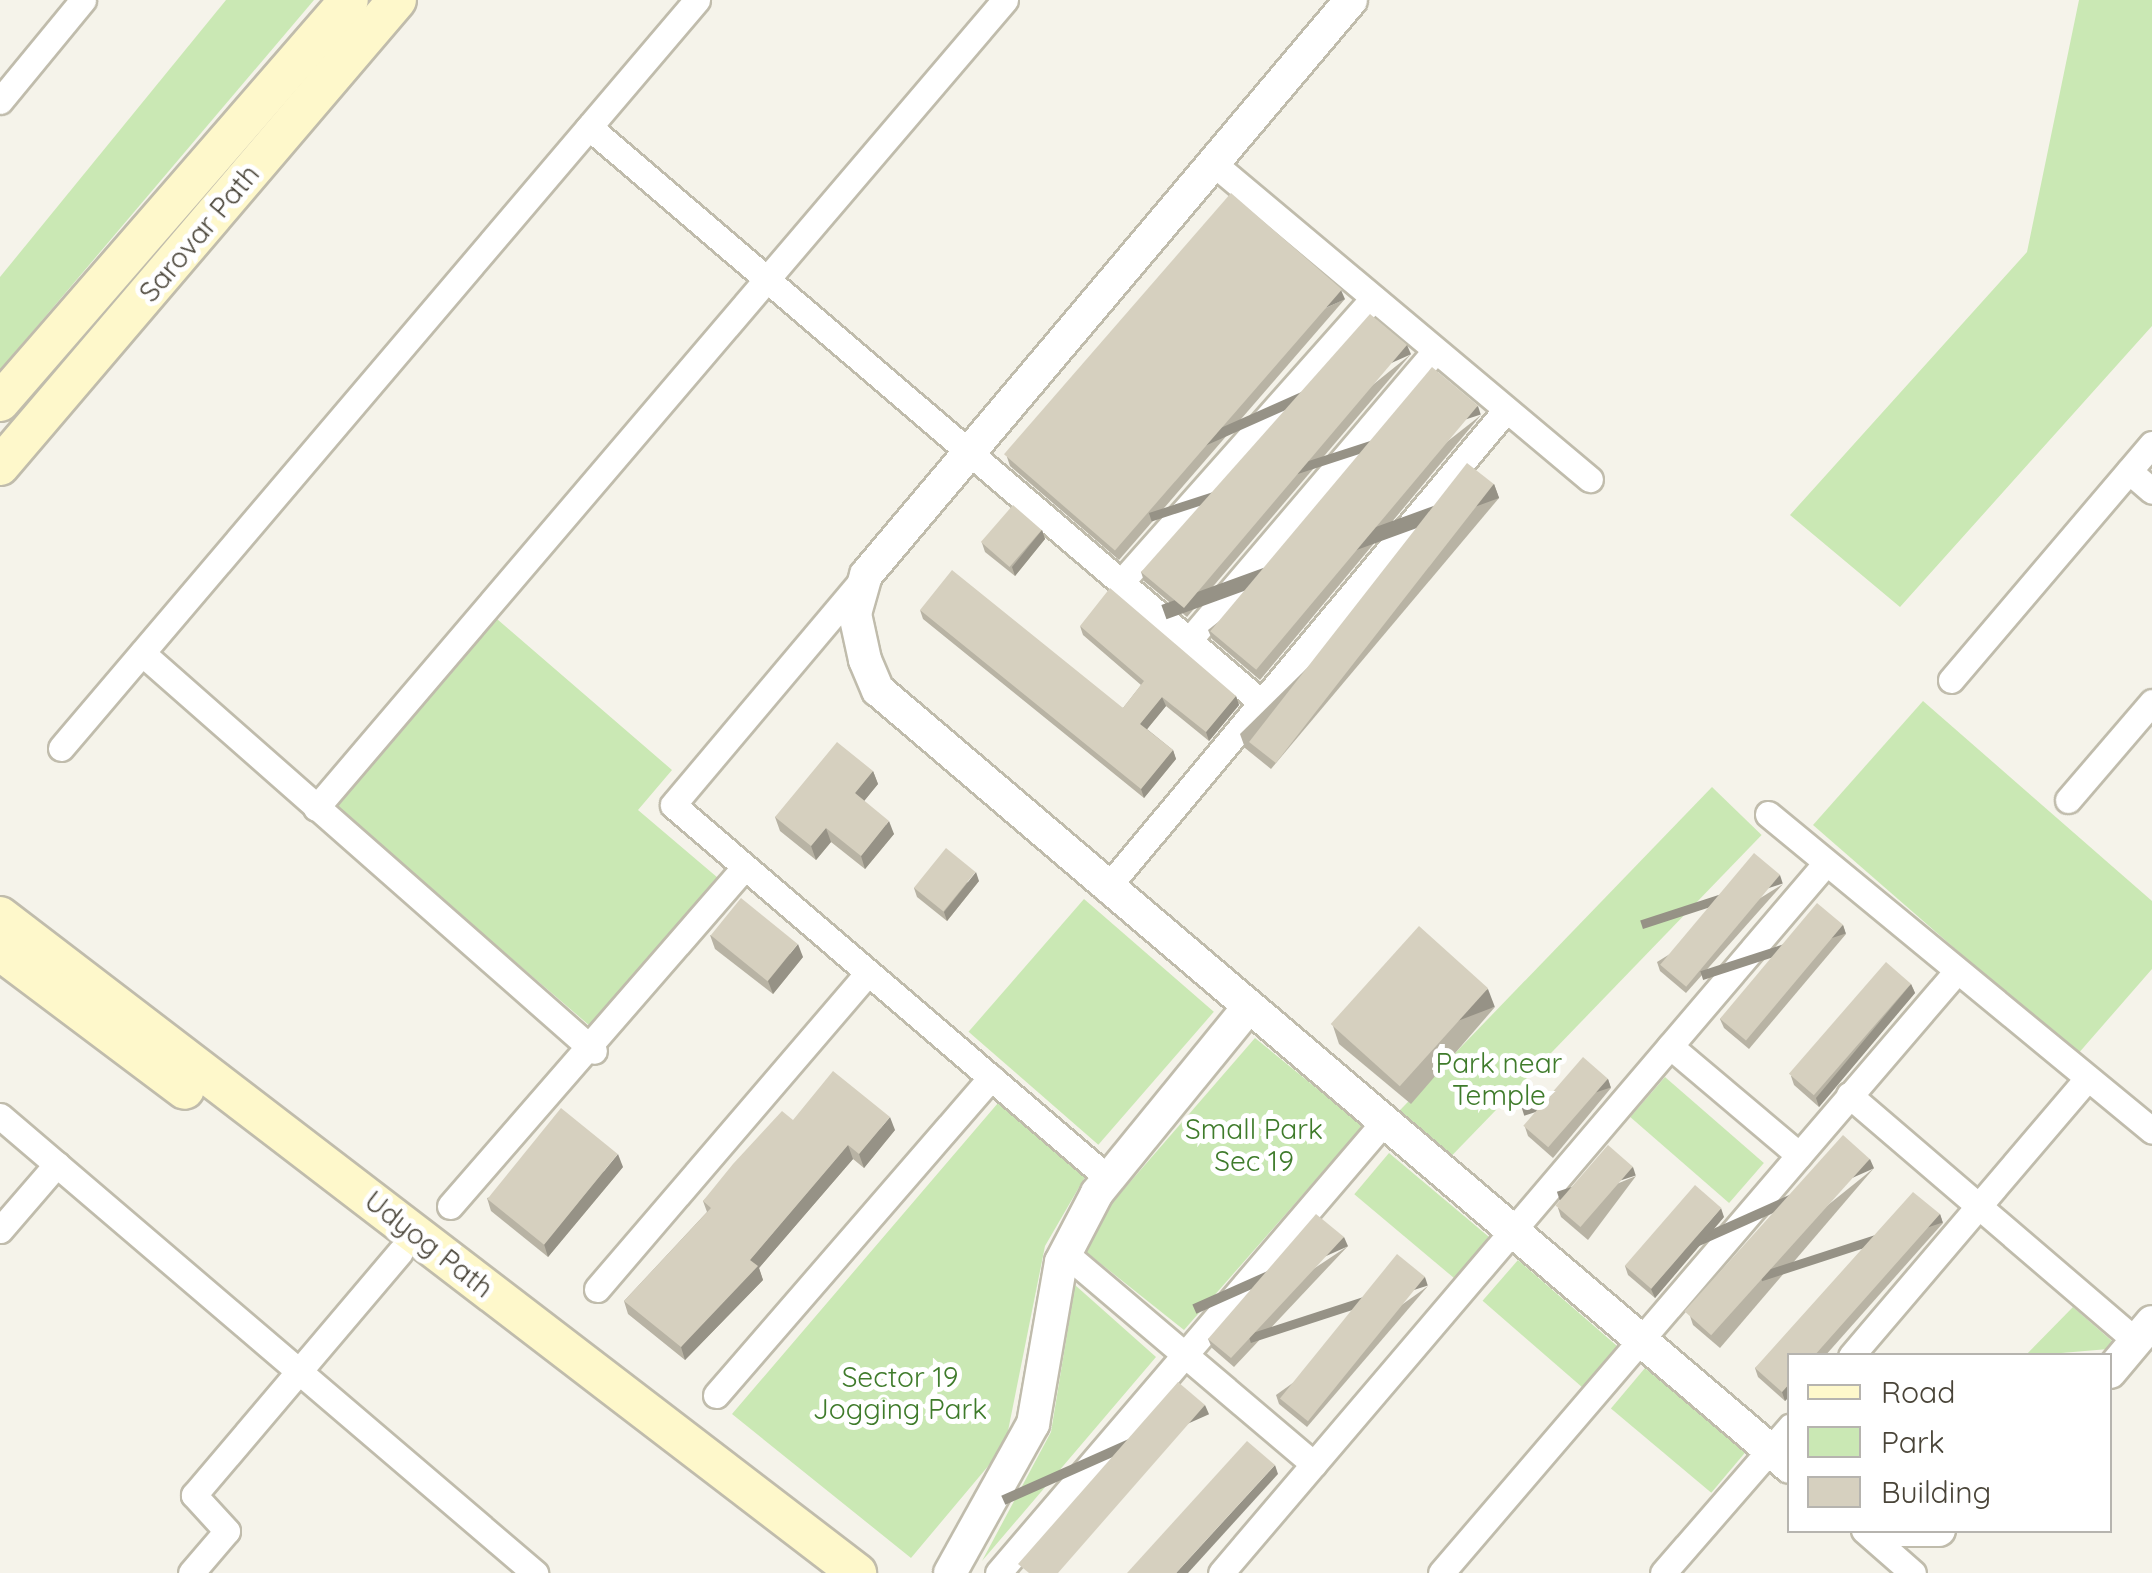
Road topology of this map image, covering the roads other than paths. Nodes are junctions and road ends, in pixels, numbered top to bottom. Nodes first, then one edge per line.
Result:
1 (83, 0) edge
2 (349, 0) edge
3 (397, 0) edge
4 (697, 0) edge
5 (1005, 0) edge
6 (1352, 0) edge
7 (0, 101) edge
8 (588, 126) junction
9 (1213, 162) junction
10 (769, 277) junction
11 (1373, 298) junction
12 (1436, 350) junction
13 (0, 402) edge
14 (1506, 410) junction
15 (2152, 444) edge
16 (974, 448) junction
17 (0, 466) edge
18 (2129, 471) junction
19 (1590, 478) dead end
20 (2152, 491) edge
21 (866, 575) junction
22 (1123, 580) junction
23 (1190, 638) junction
24 (142, 653) junction
25 (1951, 680) dead end
26 (2152, 702) edge
27 (1262, 703) junction
28 (61, 748) dead end
29 (2068, 800) dead end
30 (316, 808) junction
31 (1768, 814) dead end
32 (1826, 862) junction
33 (744, 868) junction
34 (1106, 888) junction
35 (0, 916) edge
36 (0, 951) edge
37 (1957, 971) junction
38 (868, 973) junction
39 (1248, 1008) junction
40 (1670, 1046) junction
41 (594, 1051) junction
42 (991, 1077) junction
43 (2088, 1078) junction
44 (1850, 1096) junction
45 (0, 1116) edge
46 (1383, 1123) junction
47 (2152, 1131) edge
48 (1798, 1155) junction
49 (56, 1164) junction
50 (1109, 1178) junction
51 (450, 1206) dead end
52 (1978, 1206) junction
53 (0, 1230) edge
54 (1512, 1232) junction
55 (400, 1252) junction
56 (1066, 1254) junction
57 (596, 1289) dead end
58 (2147, 1330) edge
59 (1639, 1340) junction
60 (1854, 1353) edge
61 (1185, 1355) junction
62 (2112, 1370) edge
63 (300, 1372) junction
64 (716, 1395) dead end
65 (1783, 1448) edge
66 (1314, 1464) junction
67 (1867, 1533) edge
68 (1903, 1570) edge
69 (1223, 1572) edge
70 (191, 1573) edge
71 (535, 1573) edge
72 (820, 1573) edge
73 (857, 1573) edge
74 (950, 1573) edge
75 (998, 1573) edge
76 (1441, 1573) edge
77 (1663, 1573) edge

1 - 7 street
2 - 13 main road, Sarovar Path
3 - 17 main road, Sarovar Path
4 - 8 street
5 - 10 street
6 - 9 street
8 - 10 street
8 - 24 street
9 - 11 street
9 - 16 street
10 - 16 street
10 - 30 street
11 - 12 street
11 - 22 street
12 - 14 street
12 - 23 street
14 - 19 street
14 - 27 street
15 - 18 street
16 - 21 street
16 - 22 street
18 - 20 street
18 - 25 street
21 - 33 street
21 - 34 street
22 - 23 street
23 - 27 street
24 - 28 street
24 - 30 street
26 - 29 street
27 - 34 street
30 - 41 street
31 - 32 street
32 - 37 street
32 - 40 street
33 - 38 street
33 - 41 street
34 - 39 street
35 - 73 main road, Udyog Path
36 - 55 main road, Udyog Path
37 - 43 street
37 - 44 street
38 - 42 street
38 - 57 street
39 - 46 street
39 - 50 street
40 - 48 street
40 - 54 street
41 - 51 street
42 - 50 street
42 - 64 street
43 - 47 street
43 - 52 street
44 - 48 street
44 - 52 street
45 - 49 street
46 - 54 street
46 - 61 street
48 - 59 street
49 - 53 street
49 - 63 street
50 - 56 street
52 - 58 street
52 - 60 street
54 - 59 street
54 - 66 street
55 - 63 street
55 - 72 main road, Udyog Path
56 - 61 street
56 - 74 street
58 - 62 street
59 - 65 street
59 - 76 street
61 - 66 street
61 - 75 street
63 - 70 street
63 - 71 street
65 - 77 street
66 - 69 street
67 - 68 street

